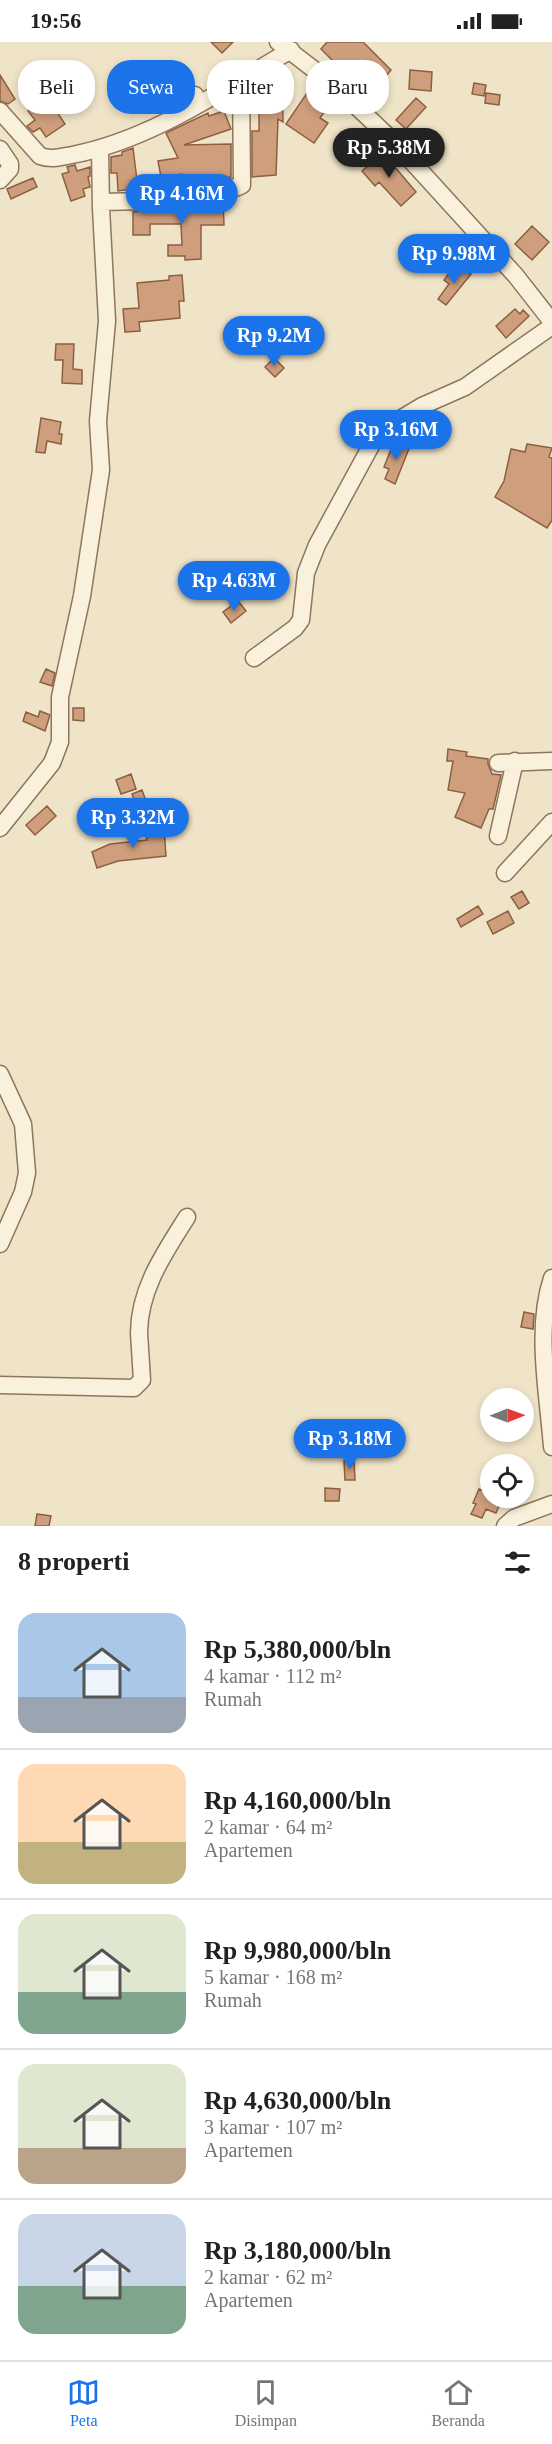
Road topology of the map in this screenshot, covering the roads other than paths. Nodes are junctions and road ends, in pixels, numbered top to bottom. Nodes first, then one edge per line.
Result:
1 (284, 46) edge
2 (266, 60) edge
3 (207, 99) edge
4 (0, 111) edge
5 (241, 114) edge
6 (0, 149) edge
7 (100, 150) junction
8 (0, 180) edge
9 (101, 202) junction
10 (552, 324) edge
11 (254, 658) dead end
12 (552, 761) edge
13 (552, 822) edge
14 (0, 828) edge
15 (498, 836) dead end
16 (505, 873) dead end
17 (0, 1074) edge
18 (187, 1217) dead end
19 (0, 1244) edge
20 (552, 1278) edge
21 (0, 1385) edge
22 (552, 1447) edge
23 (552, 1504) edge
24 (505, 1526) edge

1 - 2 street
1 - 10 street
3 - 7 street
4 - 7 street
5 - 9 street
6 - 8 street
7 - 9 street
9 - 14 street
10 - 11 street
12 - 15 street
13 - 16 street
17 - 19 street
18 - 21 street
20 - 22 street
23 - 24 street

